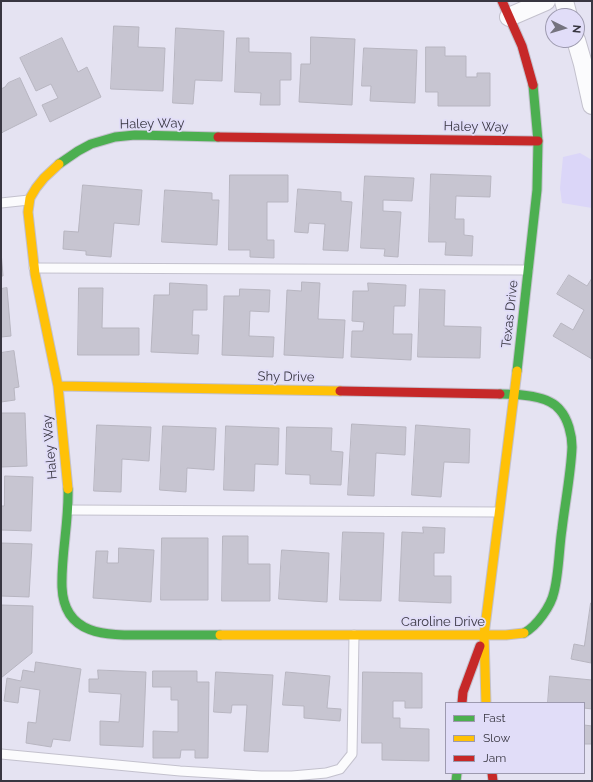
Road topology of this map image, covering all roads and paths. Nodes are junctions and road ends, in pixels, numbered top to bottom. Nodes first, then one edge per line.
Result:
1 (502, 1) edge
2 (546, 1) edge
3 (509, 17) junction
4 (578, 48) edge
5 (592, 105) edge
6 (538, 141) junction
7 (30, 200) junction
8 (1, 204) edge
9 (34, 268) junction
10 (528, 270) junction
11 (58, 386) junction
12 (514, 394) junction
13 (68, 510) junction
14 (499, 512) junction
15 (76, 623) joint
16 (354, 635) junction
17 (484, 635) junction
18 (462, 702) edge
19 (486, 702) edge
20 (1, 754) edge

1 - 3 street, Texas Drive
2 - 3 street
3 - 6 street, Texas Drive
4 - 5 street
6 - 7 street, Haley Way
6 - 10 street, Texas Drive
7 - 8 lane
7 - 9 street, Haley Way
9 - 10 lane
9 - 11 street, Haley Way
10 - 12 street, Texas Drive
11 - 12 street, Shy Drive
11 - 13 street, Haley Way
12 - 14 street, Texas Drive
12 - 17 street, Caroline Drive
13 - 14 lane
13 - 15 street, Haley Way
14 - 17 street, Texas Drive
15 - 16 street, Caroline Drive
16 - 17 street, Caroline Drive
16 - 20 lane
17 - 18 street, Texas Drive
17 - 19 street, Texas Drive

